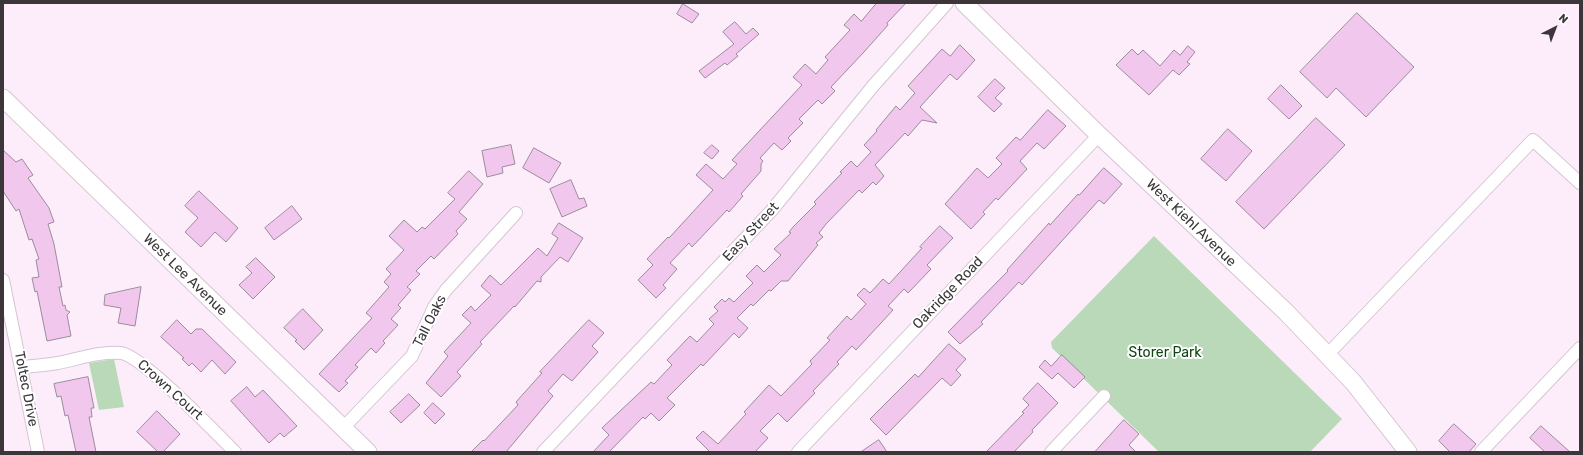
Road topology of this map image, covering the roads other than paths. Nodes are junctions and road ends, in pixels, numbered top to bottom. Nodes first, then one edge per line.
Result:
1 (947, 3) edge
2 (964, 3) edge
3 (3, 98) edge
4 (1099, 135) junction
5 (1580, 183) edge
6 (516, 213) dead end
7 (3, 280) edge
8 (1580, 348) edge
9 (1327, 355) junction
10 (22, 367) junction
11 (1104, 396) dead end
12 (343, 428) junction
13 (38, 452) edge
14 (235, 452) edge
15 (368, 452) edge
16 (543, 452) edge
17 (798, 452) edge
18 (1050, 452) edge
19 (1408, 452) edge
20 (1481, 452) edge

1 - 16 street, Easy Street
2 - 4 street, West Kiehl Avenue
3 - 12 street, West Lee Avenue
4 - 9 street, West Kiehl Avenue
4 - 17 street, Oakridge Road
5 - 9 street
6 - 12 street, Tall Oaks
7 - 10 street, Toltec Drive
8 - 20 street
9 - 19 street, West Kiehl Avenue
10 - 13 street, Toltec Drive
10 - 14 street, Crown Court
11 - 18 street
12 - 15 street, West Lee Avenue

